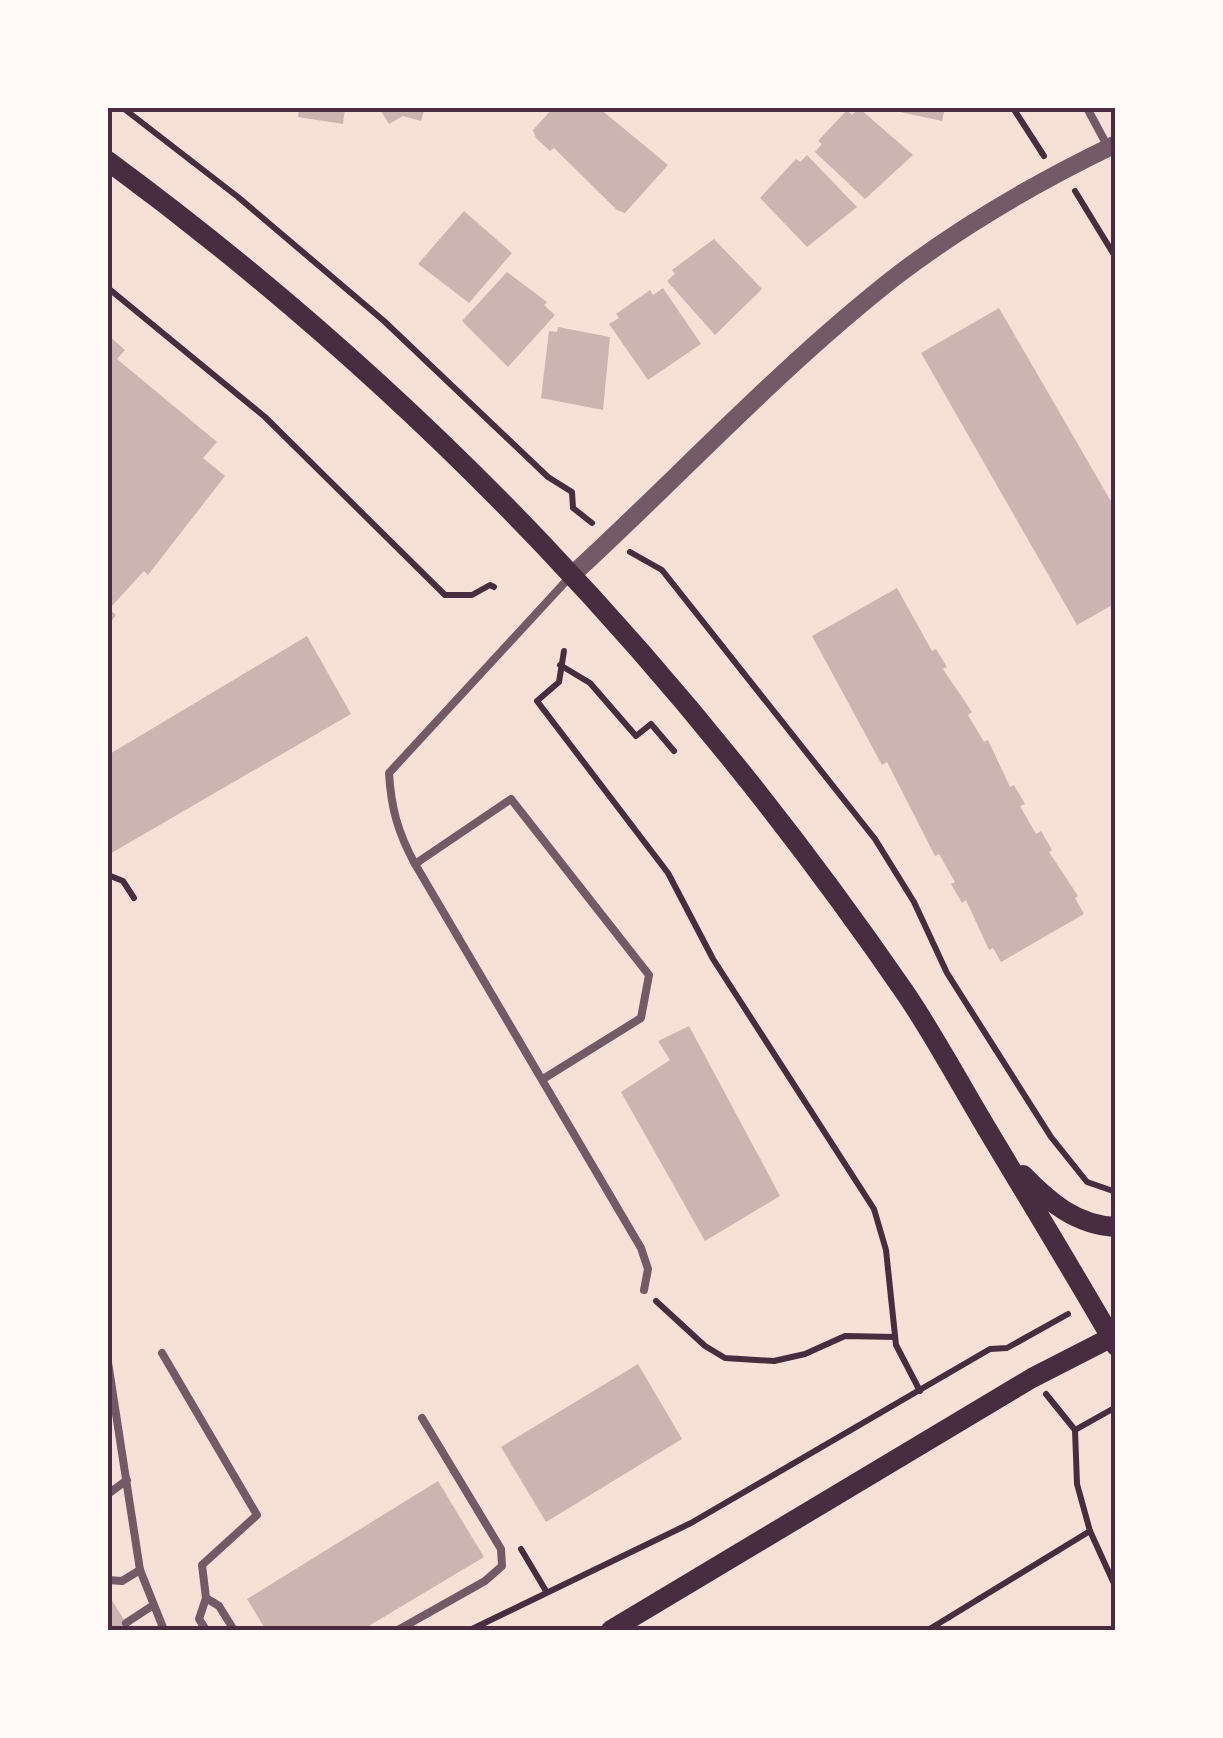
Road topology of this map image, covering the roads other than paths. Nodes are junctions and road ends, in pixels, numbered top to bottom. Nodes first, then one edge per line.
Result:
1 (1088, 108) edge
2 (1112, 146) edge
3 (108, 162) edge
4 (572, 575) junction
5 (415, 864) junction
6 (543, 1078) junction
7 (1000, 1152) junction
8 (1116, 1227) edge
9 (644, 1290) road end
10 (1114, 1336) edge
11 (162, 1352) dead end
12 (108, 1362) edge
13 (422, 1418) dead end
14 (127, 1480) junction
15 (108, 1494) edge
16 (140, 1570) junction
17 (108, 1580) edge
18 (206, 1598) junction
19 (152, 1606) junction
20 (126, 1623) dead end
21 (164, 1630) edge
22 (206, 1630) edge
23 (234, 1630) edge
24 (398, 1630) edge
25 (611, 1630) edge

1 - 2 lane
2 - 4 street
3 - 4 main road
4 - 5 lane
4 - 7 main road
5 - 6 lane
5 - 6 lane
6 - 9 lane
7 - 8 main road
7 - 10 main road
10 - 25 main road
11 - 18 lane
12 - 14 lane
13 - 24 lane
14 - 15 lane
14 - 16 lane
16 - 17 lane
16 - 19 lane
18 - 22 lane
18 - 23 lane
19 - 20 lane
19 - 21 lane

